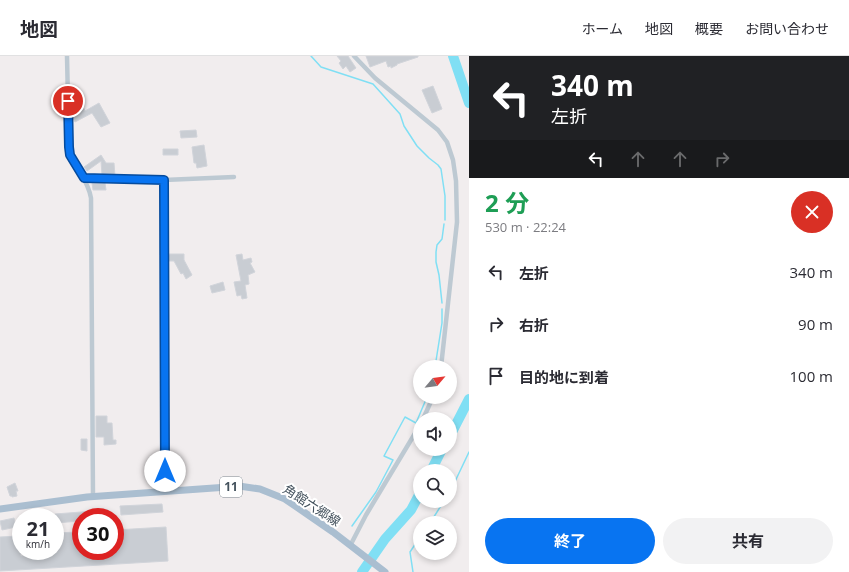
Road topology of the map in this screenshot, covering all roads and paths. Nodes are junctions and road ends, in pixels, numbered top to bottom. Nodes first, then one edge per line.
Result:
1 (68, 56) edge
2 (354, 56) edge
3 (234, 177) dead end
4 (84, 178) junction
5 (164, 180) junction
6 (442, 360) edge
7 (413, 436) edge
8 (165, 491) junction
9 (93, 496) junction
10 (0, 509) edge
11 (350, 546) junction
12 (385, 572) edge

1 - 4 street
2 - 6 street
3 - 5 street
4 - 5 street
4 - 9 street
5 - 8 street
7 - 11 street
8 - 9 main road, 角館六郷線 / 11
8 - 11 main road, 角館六郷線 / 11
9 - 10 main road, 角館六郷線 / 11
11 - 12 main road, 角館六郷線 / 11

